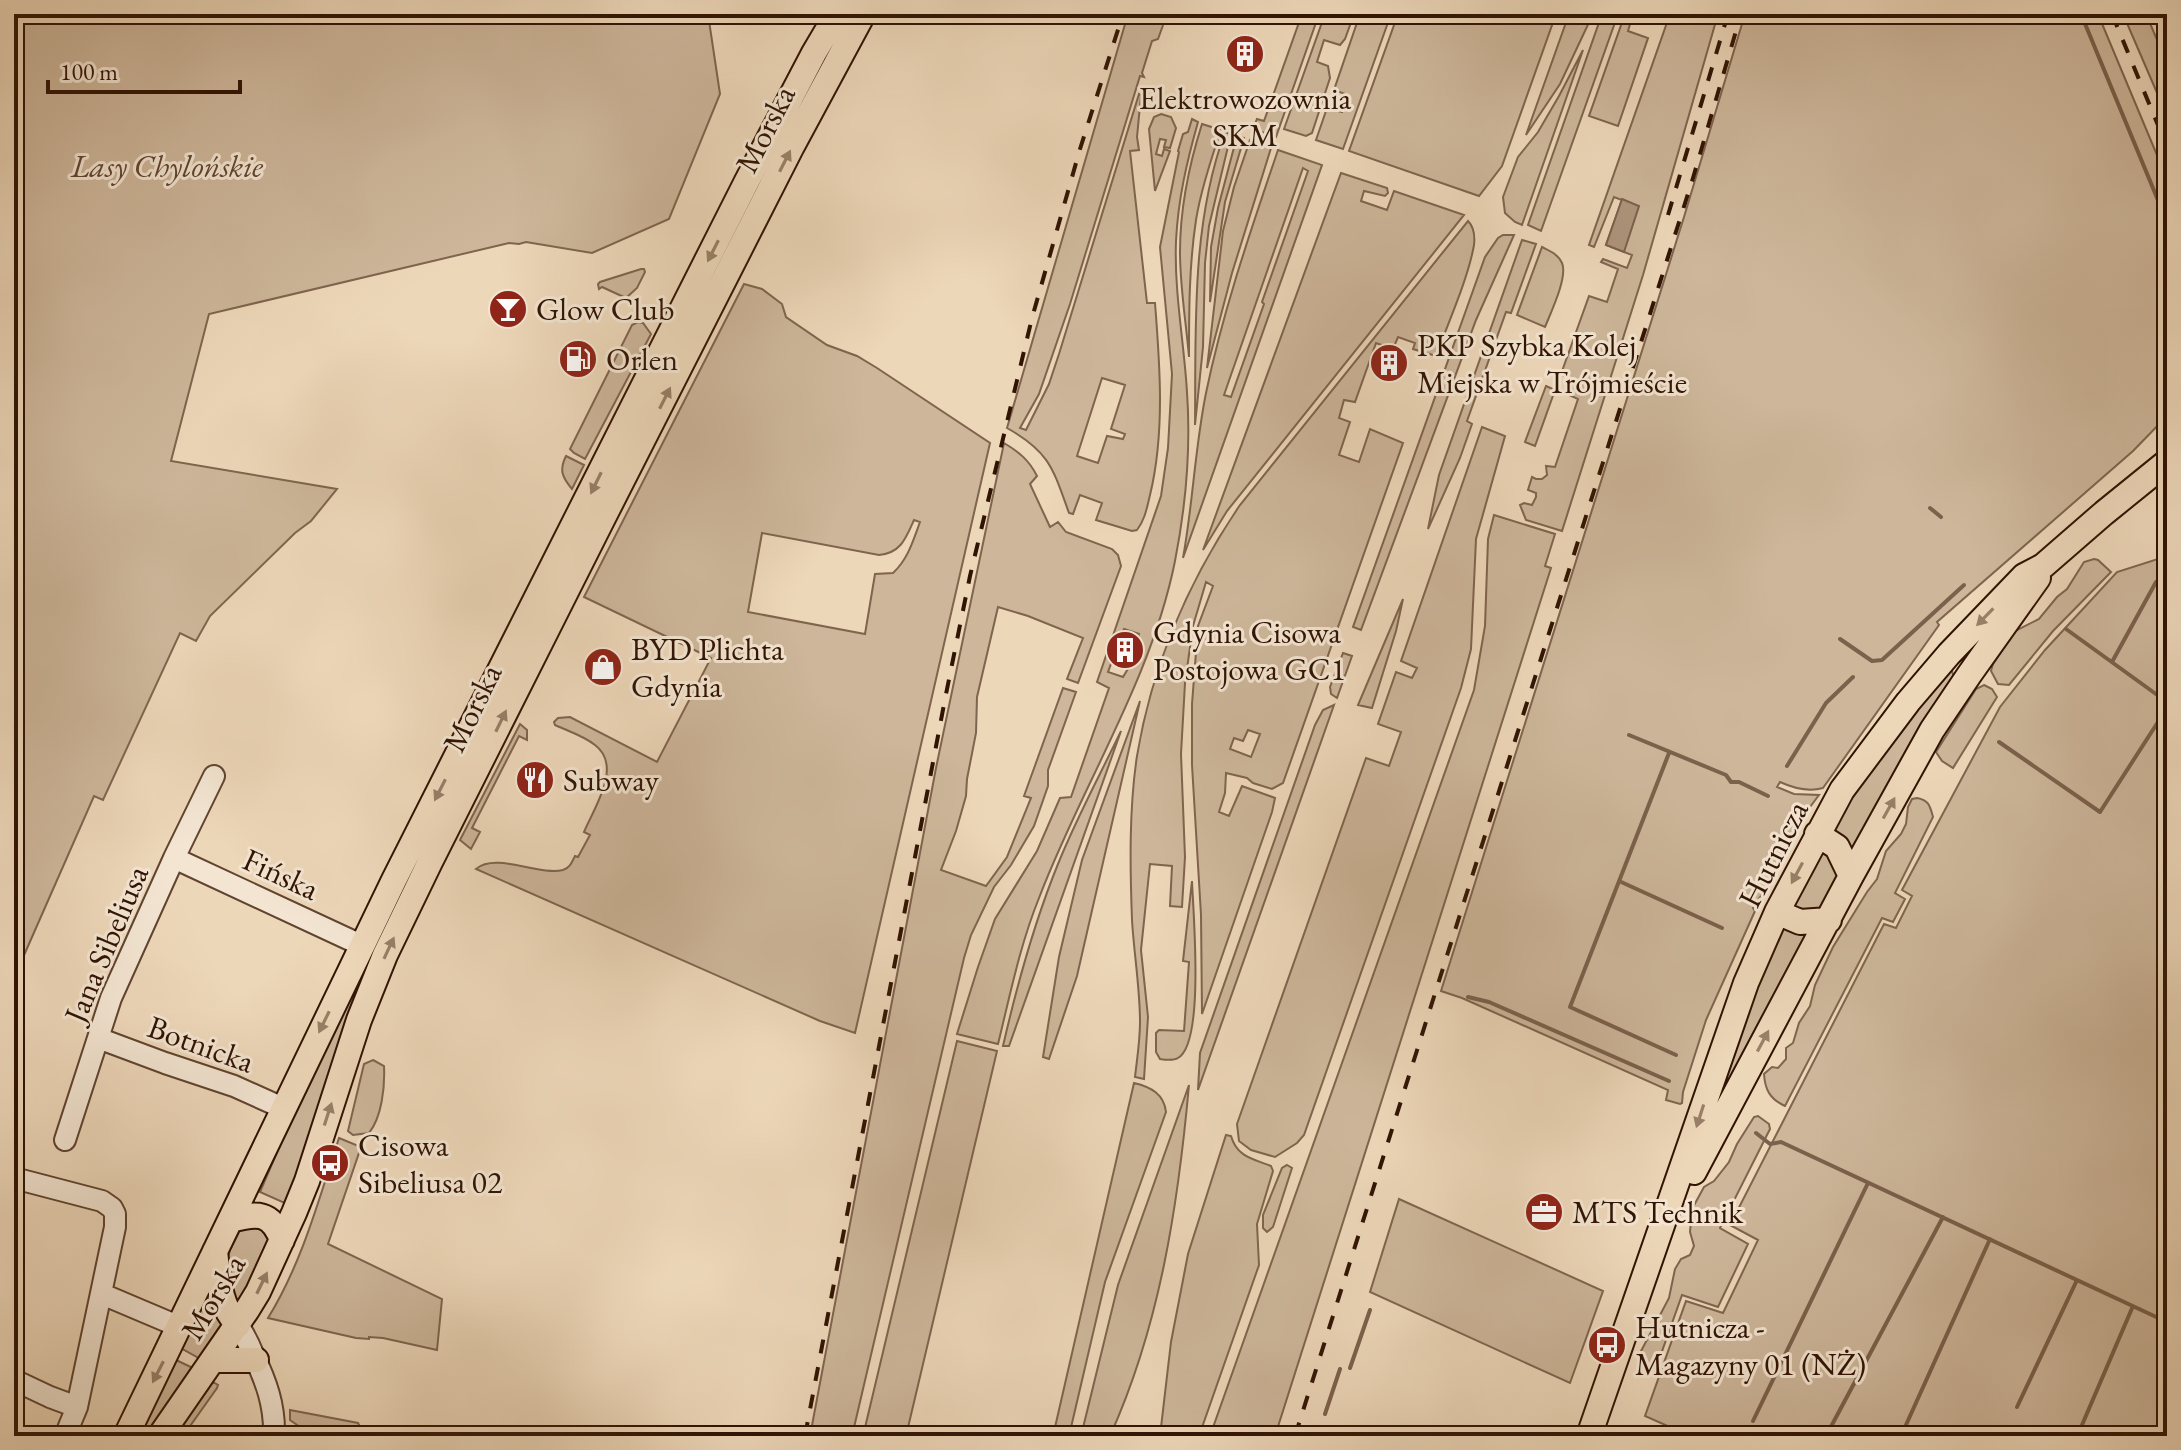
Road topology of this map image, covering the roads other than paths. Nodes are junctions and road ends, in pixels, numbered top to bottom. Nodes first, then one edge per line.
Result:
1 (837, 14) edge
2 (863, 14) edge
3 (2167, 462) edge
4 (2043, 566) junction
5 (1949, 654) junction
6 (1969, 675) junction
7 (214, 776) dead end
8 (1817, 834) junction
9 (174, 858) junction
10 (1851, 876) junction
11 (1777, 912) junction
12 (1829, 920) junction
13 (361, 945) junction
14 (98, 1038) junction
15 (1710, 1084) junction
16 (1735, 1094) junction
17 (283, 1108) junction
18 (65, 1140) dead end
19 (14, 1178) edge
20 (230, 1220) junction
21 (1660, 1233) junction
22 (282, 1240) junction
23 (215, 1251) junction
24 (102, 1294) junction
25 (238, 1325) junction
26 (180, 1327) junction
27 (213, 1360) junction
28 (256, 1360) junction
29 (14, 1380) edge
30 (77, 1407) junction
31 (65, 1436) edge
32 (126, 1436) edge
33 (160, 1436) edge
34 (274, 1436) edge
35 (1589, 1436) edge

1 -> 13 main road, Morska
22 -> 2 main road, Morska
3 - 4 main road, Hutnicza
4 -> 5 main road, Hutnicza
4 - 6 main road, Hutnicza
5 - 6 main road
5 - 8 main road, Hutnicza
10 -> 6 main road, Hutnicza
7 - 9 street, Jana Sibeliusa
8 - 10 main road
8 -> 11 main road, Hutnicza
9 - 13 street, Fińska
9 - 14 street, Jana Sibeliusa
10 - 12 main road, Hutnicza
11 - 12 main road
11 - 15 main road, Hutnicza
16 -> 12 main road, Hutnicza
13 -> 17 main road, Morska
14 - 17 street, Botnicka
14 - 18 street, Jana Sibeliusa
15 - 16 main road
15 -> 21 main road, Hutnicza
16 - 21 main road, Hutnicza
17 - 20 main road, Morska
19 - 24 street
20 - 22 main road
20 - 23 main road, Morska
21 - 35 main road, Hutnicza
25 -> 22 main road, Morska
23 - 25 main road
23 - 26 main road, Morska
24 - 26 street
24 - 30 street
25 - 27 main road, Morska
25 - 28 street
26 -> 32 main road, Morska
27 - 28 main road
27 - 33 main road, Morska
28 - 34 street
29 - 30 street
30 - 31 street

